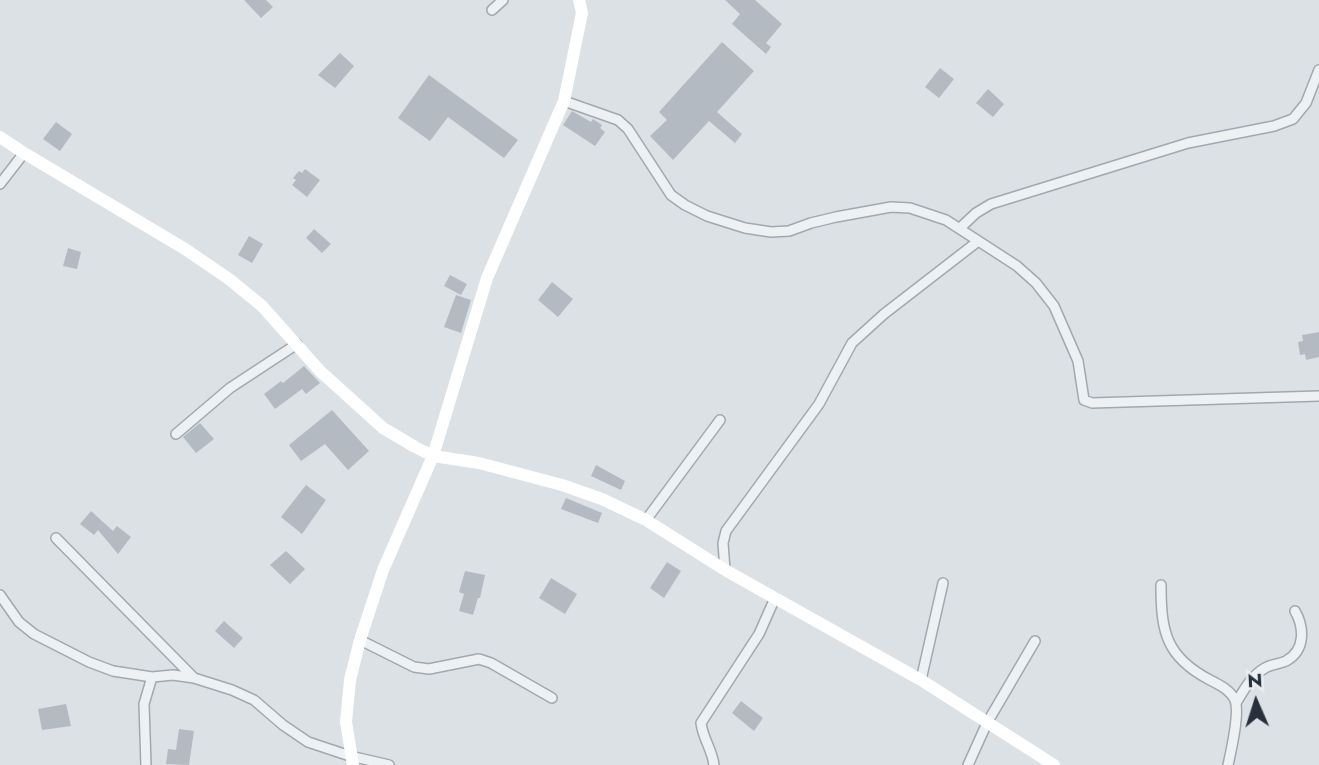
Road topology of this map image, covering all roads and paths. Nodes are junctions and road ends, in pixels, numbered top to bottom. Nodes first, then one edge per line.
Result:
1 (503, 0) edge
2 (579, 0) edge
3 (492, 10) dead end
4 (1319, 70) edge
5 (564, 101) junction
6 (0, 137) edge
7 (23, 153) junction
8 (0, 184) edge
9 (960, 228) junction
10 (977, 242) junction
11 (297, 344) junction
12 (1319, 396) edge
13 (720, 420) dead end
14 (176, 434) dead end
15 (433, 456) junction
16 (646, 520) junction
17 (56, 538) dead end
18 (725, 570) junction
19 (943, 583) dead end
20 (1161, 585) dead end
21 (0, 595) edge
22 (775, 598) junction
23 (1295, 611) dead end
24 (360, 640) junction
25 (1035, 641) dead end
26 (152, 677) junction
27 (194, 678) junction
28 (921, 680) junction
29 (552, 698) dead end
30 (1236, 703) junction
31 (987, 723) junction
32 (351, 761) edge
33 (146, 765) edge
34 (389, 765) edge
35 (714, 765) edge
36 (968, 765) edge
37 (1054, 765) edge
38 (1228, 765) edge

1 - 3 street
2 - 5 street
4 - 9 street
5 - 9 street
5 - 15 street
6 - 7 street
7 - 8 street
7 - 11 street
9 - 10 street
10 - 12 street
10 - 18 street
11 - 14 street
11 - 15 street
13 - 16 street
15 - 16 street
15 - 24 street
16 - 18 street
17 - 27 street
18 - 22 street
19 - 28 street
20 - 30 street
21 - 26 street
22 - 28 street
22 - 35 street
23 - 30 street
24 - 29 street
24 - 32 street
25 - 31 street
26 - 27 street
26 - 33 street
27 - 32 street
28 - 31 street
30 - 38 street
31 - 36 street
31 - 37 street
32 - 34 street

